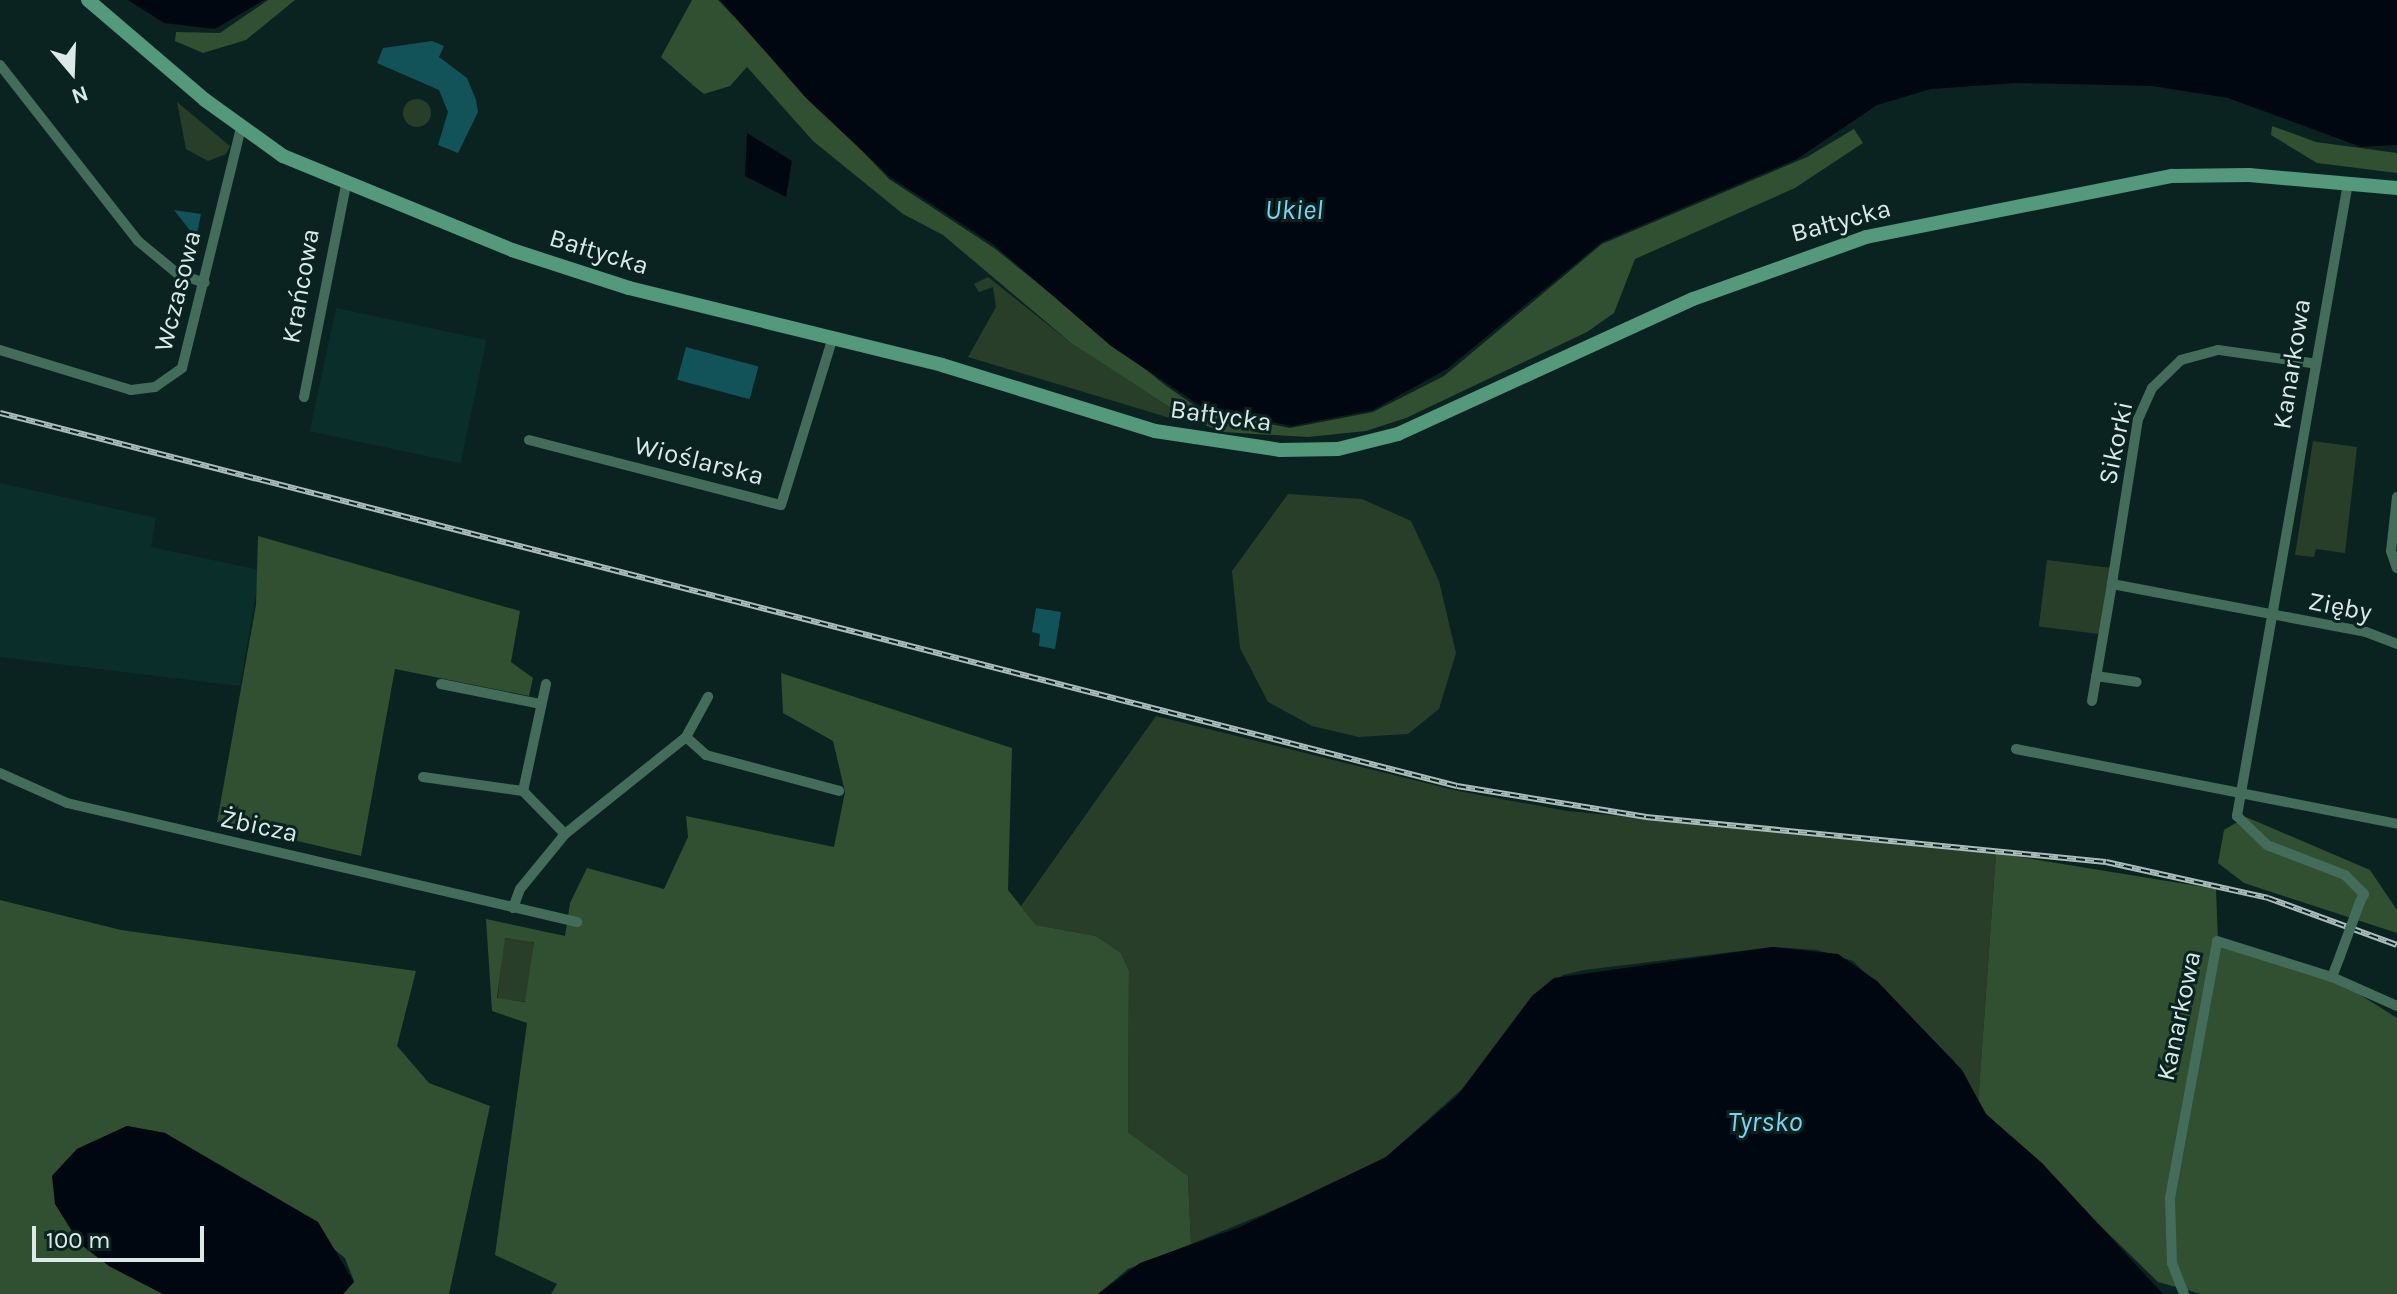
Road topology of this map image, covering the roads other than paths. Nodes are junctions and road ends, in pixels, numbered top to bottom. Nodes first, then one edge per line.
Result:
1 (88, 0) edge
2 (0, 65) edge
3 (241, 128) junction
4 (2348, 183) junction
5 (346, 184) junction
6 (2397, 188) edge
7 (205, 283) junction
8 (833, 337) junction
9 (0, 350) edge
10 (2311, 363) junction
11 (304, 397) dead end
12 (529, 440) dead end
13 (2397, 497) edge
14 (2397, 568) edge
15 (2112, 584) junction
16 (2273, 616) junction
17 (2397, 644) edge
18 (2096, 676) junction
19 (2137, 682) dead end
20 (441, 684) dead end
21 (546, 684) dead end
22 (708, 697) dead end
23 (2092, 701) dead end
24 (540, 704) junction
25 (686, 737) junction
26 (2016, 749) dead end
27 (0, 773) edge
28 (423, 777) dead end
29 (2239, 789) junction
30 (523, 791) junction
31 (839, 791) dead end
32 (2397, 824) edge
33 (565, 834) junction
34 (513, 908) junction
35 (577, 922) dead end
36 (2332, 977) junction
37 (2397, 1006) edge
38 (2184, 1294) edge

1 - 3 main road, Bałtycka
2 - 7 street
3 - 5 main road, Bałtycka
3 - 7 street, Wczasowa
4 - 6 main road, Bałtycka
4 - 8 main road, Bałtycka
4 - 10 street, Kanarkowa
5 - 8 main road, Bałtycka
5 - 11 street, Krańcowa
7 - 9 street, Wczasowa
8 - 12 street, Wioślarska
10 - 15 street, Sikorki
10 - 16 street, Kanarkowa
13 - 14 street
15 - 16 street
15 - 18 street, Sikorki
16 - 17 street, Zięby
16 - 29 street, Kanarkowa
18 - 19 street
18 - 23 street, Sikorki
20 - 24 street
21 - 24 street
22 - 25 street
24 - 30 street
25 - 31 street
25 - 33 street
26 - 29 street
27 - 34 street, Żbicza
28 - 30 street
29 - 32 street
29 - 36 street, Kanarkowa, bridge
30 - 33 street
33 - 34 street
34 - 35 street, Żbicza
36 - 37 street
36 - 38 street, Kanarkowa

